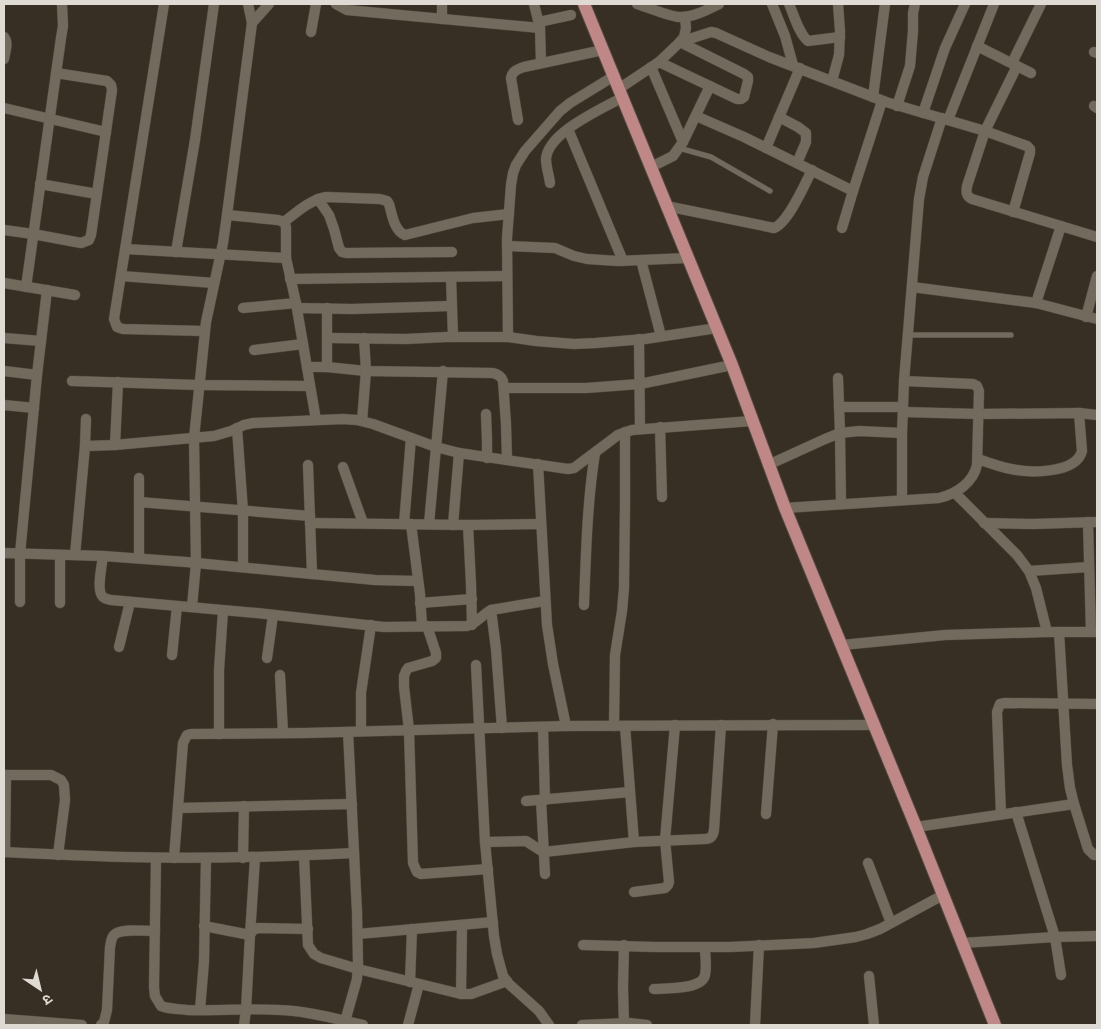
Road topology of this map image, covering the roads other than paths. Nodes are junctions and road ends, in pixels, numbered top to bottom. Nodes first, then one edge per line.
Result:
1 (62, 4) edge
2 (164, 4) edge
3 (214, 4) edge
4 (248, 4) edge
5 (268, 4) edge
6 (316, 4) edge
7 (336, 4) edge
8 (442, 4) edge
9 (534, 4) edge
10 (584, 4) edge
11 (637, 4) edge
12 (719, 4) edge
13 (772, 4) edge
14 (789, 4) edge
15 (838, 4) edge
16 (885, 4) edge
17 (915, 4) edge
18 (965, 4) edge
19 (994, 4) edge
20 (1041, 4) edge
21 (663, 8) edge
22 (571, 15) dead end
23 (685, 17) junction
24 (442, 18) junction
25 (252, 23) junction
26 (539, 25) junction
27 (311, 32) dead end
28 (4, 37) edge
29 (840, 37) junction
30 (680, 42) junction
31 (977, 46) junction
32 (603, 50) junction
33 (4, 59) edge
34 (542, 63) junction
35 (655, 65) junction
36 (1014, 65) junction
37 (797, 67) junction
38 (56, 73) junction
39 (1032, 74) dead end
40 (614, 76) junction
41 (832, 82) junction
42 (710, 86) junction
43 (621, 93) junction
44 (877, 99) junction
45 (897, 106) junction
46 (4, 108) edge
47 (923, 113) junction
48 (696, 116) junction
49 (780, 117) junction
50 (50, 119) junction
51 (945, 119) junction
52 (518, 120) dead end
53 (568, 129) junction
54 (985, 131) junction
55 (106, 132) junction
56 (681, 145) junction
57 (766, 148) junction
58 (797, 163) junction
59 (651, 168) junction
60 (812, 170) junction
61 (550, 183) dead end
62 (40, 184) junction
63 (770, 191) dead end
64 (853, 191) junction
65 (97, 194) junction
66 (318, 199) junction
67 (666, 206) junction
68 (1014, 212) junction
69 (509, 214) junction
70 (227, 215) junction
71 (284, 222) junction
72 (1061, 226) junction
73 (842, 228) dead end
74 (4, 230) edge
75 (33, 234) junction
76 (1097, 237) edge
77 (507, 246) junction
78 (125, 249) junction
79 (176, 252) junction
80 (452, 252) dead end
81 (220, 255) junction
82 (286, 258) junction
83 (688, 258) junction
84 (641, 260) junction
85 (623, 261) junction
86 (121, 276) junction
87 (507, 276) junction
88 (1097, 276) edge
89 (451, 277) junction
90 (290, 279) junction
91 (214, 283) junction
92 (4, 284) edge
93 (26, 287) junction
94 (912, 287) junction
95 (47, 290) junction
96 (76, 295) dead end
97 (1036, 303) junction
98 (296, 306) junction
99 (451, 306) junction
100 (243, 308) dead end
101 (327, 308) junction
102 (1086, 317) junction
103 (1097, 319) edge
104 (717, 328) junction
105 (204, 331) junction
106 (908, 335) junction
107 (1010, 335) dead end
108 (454, 336) junction
109 (661, 336) junction
110 (508, 337) junction
111 (4, 338) edge
112 (328, 338) junction
113 (364, 338) junction
114 (639, 339) junction
115 (41, 341) junction
116 (303, 344) junction
117 (254, 350) dead end
118 (732, 365) junction
119 (307, 366) junction
120 (327, 367) junction
121 (4, 371) edge
122 (366, 371) junction
123 (443, 371) junction
124 (37, 375) junction
125 (838, 378) dead end
126 (72, 381) dead end
127 (904, 381) junction
128 (118, 382) junction
129 (640, 384) junction
130 (199, 385) junction
131 (310, 386) junction
132 (504, 388) junction
133 (4, 405) edge
134 (839, 407) junction
135 (34, 408) junction
136 (903, 410) junction
137 (1079, 413) junction
138 (486, 414) dead end
139 (978, 414) junction
140 (1097, 415) edge
141 (86, 419) dead end
142 (316, 420) junction
143 (362, 421) junction
144 (752, 421) junction
145 (660, 427) junction
146 (237, 428) junction
147 (640, 429) junction
148 (625, 432) junction
149 (840, 433) junction
150 (902, 433) junction
151 (194, 438) junction
152 (411, 438) junction
153 (115, 445) junction
154 (85, 446) junction
155 (436, 447) junction
156 (595, 453) junction
157 (459, 454) junction
158 (487, 458) junction
159 (978, 459) junction
160 (507, 460) junction
161 (538, 464) junction
162 (308, 465) dead end
163 (768, 465) junction
164 (343, 467) dead end
165 (139, 478) dead end
166 (955, 493) junction
167 (662, 497) dead end
168 (902, 500) junction
169 (139, 502) junction
170 (840, 504) junction
171 (195, 507) junction
172 (784, 508) junction
173 (243, 511) junction
174 (310, 520) junction
175 (1093, 522) edge
176 (363, 523) junction
177 (984, 523) junction
178 (408, 524) junction
179 (429, 524) junction
180 (540, 524) junction
181 (453, 525) junction
182 (468, 525) junction
183 (4, 553) edge
184 (20, 554) junction
185 (60, 555) junction
186 (75, 555) junction
187 (103, 556) junction
188 (139, 558) junction
189 (196, 563) junction
190 (1089, 567) junction
191 (243, 568) junction
192 (1029, 571) junction
193 (312, 574) junction
194 (418, 581) junction
195 (472, 599) junction
196 (545, 601) junction
197 (20, 602) dead end
198 (130, 602) junction
199 (60, 603) dead end
200 (420, 603) junction
201 (584, 605) dead end
202 (177, 606) junction
203 (192, 607) junction
204 (491, 610) junction
205 (223, 611) junction
206 (273, 615) junction
207 (371, 625) junction
208 (472, 625) junction
209 (425, 626) junction
210 (1047, 632) junction
211 (1060, 632) junction
212 (1094, 632) edge
213 (842, 645) junction
214 (120, 647) dead end
215 (172, 655) dead end
216 (267, 658) dead end
217 (476, 665) dead end
218 (280, 675) dead end
219 (1064, 704) junction
220 (1097, 704) edge
221 (773, 724) junction
222 (675, 725) junction
223 (721, 725) junction
224 (874, 725) junction
225 (566, 726) junction
226 (620, 726) junction
227 (542, 727) junction
228 (480, 728) junction
229 (502, 728) junction
230 (409, 730) junction
231 (360, 731) junction
232 (348, 732) junction
233 (283, 733) junction
234 (219, 734) junction
235 (5, 775) edge
236 (630, 792) junction
237 (543, 800) junction
238 (526, 802) dead end
239 (352, 804) junction
240 (1074, 804) junction
241 (244, 806) junction
242 (178, 808) junction
243 (1016, 812) junction
244 (766, 814) dead end
245 (1001, 814) junction
246 (916, 827) junction
247 (665, 840) junction
248 (486, 842) junction
249 (634, 842) junction
250 (5, 852) edge
251 (544, 852) junction
252 (354, 853) junction
253 (58, 855) junction
254 (1097, 855) edge
255 (304, 856) junction
256 (156, 858) junction
257 (174, 858) junction
258 (206, 858) junction
259 (243, 858) junction
260 (255, 858) junction
261 (868, 863) dead end
262 (488, 869) junction
263 (546, 874) dead end
264 (634, 892) dead end
265 (943, 895) junction
266 (493, 922) junction
267 (891, 923) junction
268 (462, 925) junction
269 (204, 926) junction
270 (308, 929) junction
271 (412, 929) junction
272 (155, 931) junction
273 (358, 934) junction
274 (250, 935) junction
275 (1055, 936) junction
276 (1097, 936) edge
277 (962, 943) junction
278 (583, 945) dead end
279 (624, 946) junction
280 (759, 946) junction
281 (705, 947) junction
282 (358, 969) junction
283 (1061, 975) dead end
284 (869, 976) dead end
285 (507, 981) junction
286 (415, 983) junction
287 (654, 989) dead end
288 (461, 994) junction
289 (200, 1010) junction
290 (246, 1010) junction
291 (4, 1019) edge
292 (344, 1023) edge
293 (624, 1024) edge
294 (82, 1025) edge
295 (101, 1025) edge
296 (244, 1025) edge
297 (363, 1025) edge
298 (408, 1025) edge
299 (549, 1025) edge
300 (582, 1025) edge
301 (647, 1025) edge
302 (755, 1025) edge
303 (874, 1025) edge
304 (995, 1025) edge

1 - 38 street
2 - 78 street
3 - 79 street
4 - 25 street
5 - 25 street
6 - 27 street
7 - 24 street
8 - 24 street
9 - 26 street
10 - 32 main road
11 - 21 street
12 - 23 street
13 - 37 street
14 - 29 street
15 - 29 street
16 - 44 street
17 - 45 street
18 - 47 street
19 - 31 street
20 - 36 street
21 - 23 street
22 - 26 street
23 - 30 street
24 - 26 street
25 - 70 street
26 - 34 street
28 - 33 street
29 - 41 street
30 - 35 street
30 - 37 street
30 - 42 street
31 - 36 street
31 - 51 street
32 - 34 street
32 - 40 main road
34 - 52 street
35 - 42 street
35 - 43 street
35 - 56 street
36 - 39 street
36 - 54 street
37 - 41 street
37 - 49 street
38 - 50 street
38 - 55 street
40 - 43 main road
40 - 69 street
41 - 44 street
42 - 48 street
43 - 53 street
43 - 59 main road
44 - 45 street
44 - 64 street
45 - 47 street
46 - 50 street
47 - 51 street
48 - 56 street
48 - 57 street
49 - 57 street
49 - 58 street
50 - 55 street
50 - 62 street
51 - 54 street
51 - 94 street
53 - 61 street
53 - 85 street
54 - 68 street
54 - 68 street
55 - 65 street
56 - 59 street
56 - 63 lane
57 - 58 street
58 - 60 street
59 - 67 main road
60 - 64 street
60 - 67 street
62 - 65 street
62 - 75 street
64 - 73 street
65 - 75 street
66 - 69 street
66 - 71 street
66 - 80 street
67 - 83 main road
68 - 72 street
69 - 77 street
70 - 71 street
70 - 81 street
71 - 82 street
72 - 76 street
72 - 97 street
74 - 75 street
75 - 93 street
77 - 85 street
77 - 87 street
78 - 79 street
78 - 86 street
79 - 81 street
81 - 82 street
81 - 91 street
82 - 90 street
83 - 84 street
83 - 104 main road
84 - 85 street
84 - 109 street
86 - 91 street
86 - 105 street
87 - 89 street
87 - 110 street
88 - 102 street
89 - 90 street
89 - 99 street
90 - 98 street
91 - 105 street
92 - 93 street
93 - 95 street
94 - 97 street
94 - 106 street
95 - 96 street
95 - 115 street
97 - 102 street
98 - 100 street
98 - 101 street
98 - 116 street
99 - 101 street
99 - 108 street
101 - 112 street
102 - 103 street
104 - 109 street
104 - 118 main road
105 - 130 street
106 - 107 lane
106 - 127 street
108 - 110 street
108 - 113 street
109 - 114 street
110 - 114 street
111 - 115 street
112 - 113 street
112 - 120 street
113 - 122 street
114 - 129 street
115 - 124 street
116 - 117 street
116 - 119 street
118 - 129 street
118 - 144 main road
119 - 120 street
119 - 131 street
120 - 122 street
121 - 124 street
122 - 123 street
122 - 143 street
123 - 132 street
123 - 155 street
124 - 135 street
125 - 134 street
126 - 128 street
127 - 136 street
127 - 139 street
128 - 130 street
128 - 153 street
129 - 132 street
129 - 147 street
130 - 131 street
130 - 151 street
131 - 142 street
132 - 160 street
133 - 135 street
134 - 136 street
134 - 149 street
135 - 184 street
136 - 139 street
136 - 150 street
137 - 139 street
137 - 140 street
137 - 159 street
138 - 158 street
139 - 159 street
141 - 154 street
142 - 143 street
142 - 146 street
143 - 152 street
144 - 145 street
144 - 163 main road
145 - 147 street
145 - 167 street
146 - 151 street
146 - 173 street
147 - 148 street
148 - 156 street
148 - 226 street
149 - 150 street
149 - 163 street
149 - 170 street
150 - 168 street
151 - 153 street
151 - 171 street
152 - 155 street
152 - 178 street
153 - 154 street
154 - 186 street
155 - 157 street
155 - 179 street
156 - 161 street
156 - 201 street
157 - 158 street
157 - 181 street
158 - 160 street
159 - 166 street
160 - 161 street
161 - 180 street
162 - 174 street
163 - 172 main road
164 - 176 street
165 - 169 street
166 - 168 street
166 - 177 street
168 - 170 street
169 - 171 street
169 - 188 street
170 - 172 street
171 - 173 street
171 - 189 street
172 - 213 main road
173 - 174 street
173 - 191 street
174 - 176 street
174 - 193 street
175 - 177 street
175 - 190 street
176 - 178 street
177 - 192 street
178 - 179 street
178 - 194 street
179 - 181 street
180 - 182 street
180 - 196 street
181 - 182 street
182 - 195 street
183 - 184 street
184 - 185 street
184 - 197 street
185 - 186 street
185 - 199 street
186 - 187 street
187 - 188 street
187 - 198 street
188 - 189 street
189 - 191 street
189 - 203 street
190 - 192 street
190 - 212 street
191 - 193 street
192 - 210 street
193 - 194 street
194 - 200 street
195 - 200 street
195 - 208 street
196 - 204 street
196 - 225 street
198 - 202 street
198 - 214 street
200 - 209 street
202 - 203 street
202 - 215 street
203 - 205 street
204 - 208 street
204 - 229 street
205 - 206 street
205 - 234 street
206 - 207 street
206 - 216 street
207 - 209 street
207 - 231 street
208 - 209 street
209 - 230 street
210 - 211 street
210 - 213 street
211 - 212 street
211 - 219 street
213 - 224 main road
217 - 228 street
218 - 233 street
219 - 220 street
219 - 240 street
219 - 245 street
221 - 223 street
221 - 224 street
221 - 244 street
222 - 223 street
222 - 226 street
222 - 247 street
223 - 247 street
224 - 246 main road
225 - 226 street
225 - 227 street
226 - 236 street
227 - 229 street
227 - 237 street
228 - 229 street
228 - 230 street
228 - 248 street
230 - 231 street
230 - 262 street
231 - 232 street
232 - 233 street
232 - 239 street
233 - 234 street
234 - 242 street
235 - 250 street
235 - 253 street
236 - 237 street
236 - 249 street
237 - 238 street
237 - 251 street
239 - 241 street
239 - 252 street
240 - 243 street
240 - 254 street
241 - 242 street
241 - 259 street
242 - 257 street
243 - 245 street
243 - 275 street
245 - 246 street
246 - 265 main road
247 - 249 street
247 - 264 street
248 - 251 street
248 - 262 street
249 - 251 street
250 - 253 street
251 - 263 street
252 - 255 street
252 - 273 street
253 - 256 street
255 - 260 street
255 - 270 street
256 - 257 street
256 - 272 street
257 - 258 street
258 - 259 street
258 - 269 street
259 - 260 street
260 - 274 street
261 - 267 street
262 - 266 street
265 - 267 street
265 - 277 main road
266 - 268 street
266 - 285 street
267 - 280 street
268 - 271 street
268 - 288 street
269 - 274 street
269 - 289 street
270 - 274 street
270 - 282 street
271 - 273 street
271 - 286 street
272 - 289 street
272 - 295 street
273 - 282 street
274 - 290 street
275 - 276 street
275 - 277 street
275 - 283 street
277 - 304 main road
278 - 279 street
279 - 281 street
279 - 293 street
280 - 281 street
280 - 302 street
281 - 287 street
282 - 286 street
282 - 292 street
284 - 303 street
285 - 288 street
285 - 299 street
286 - 288 street
286 - 298 street
289 - 290 street
290 - 292 street
290 - 296 street
291 - 294 street
292 - 297 street
293 - 300 street
293 - 301 street

